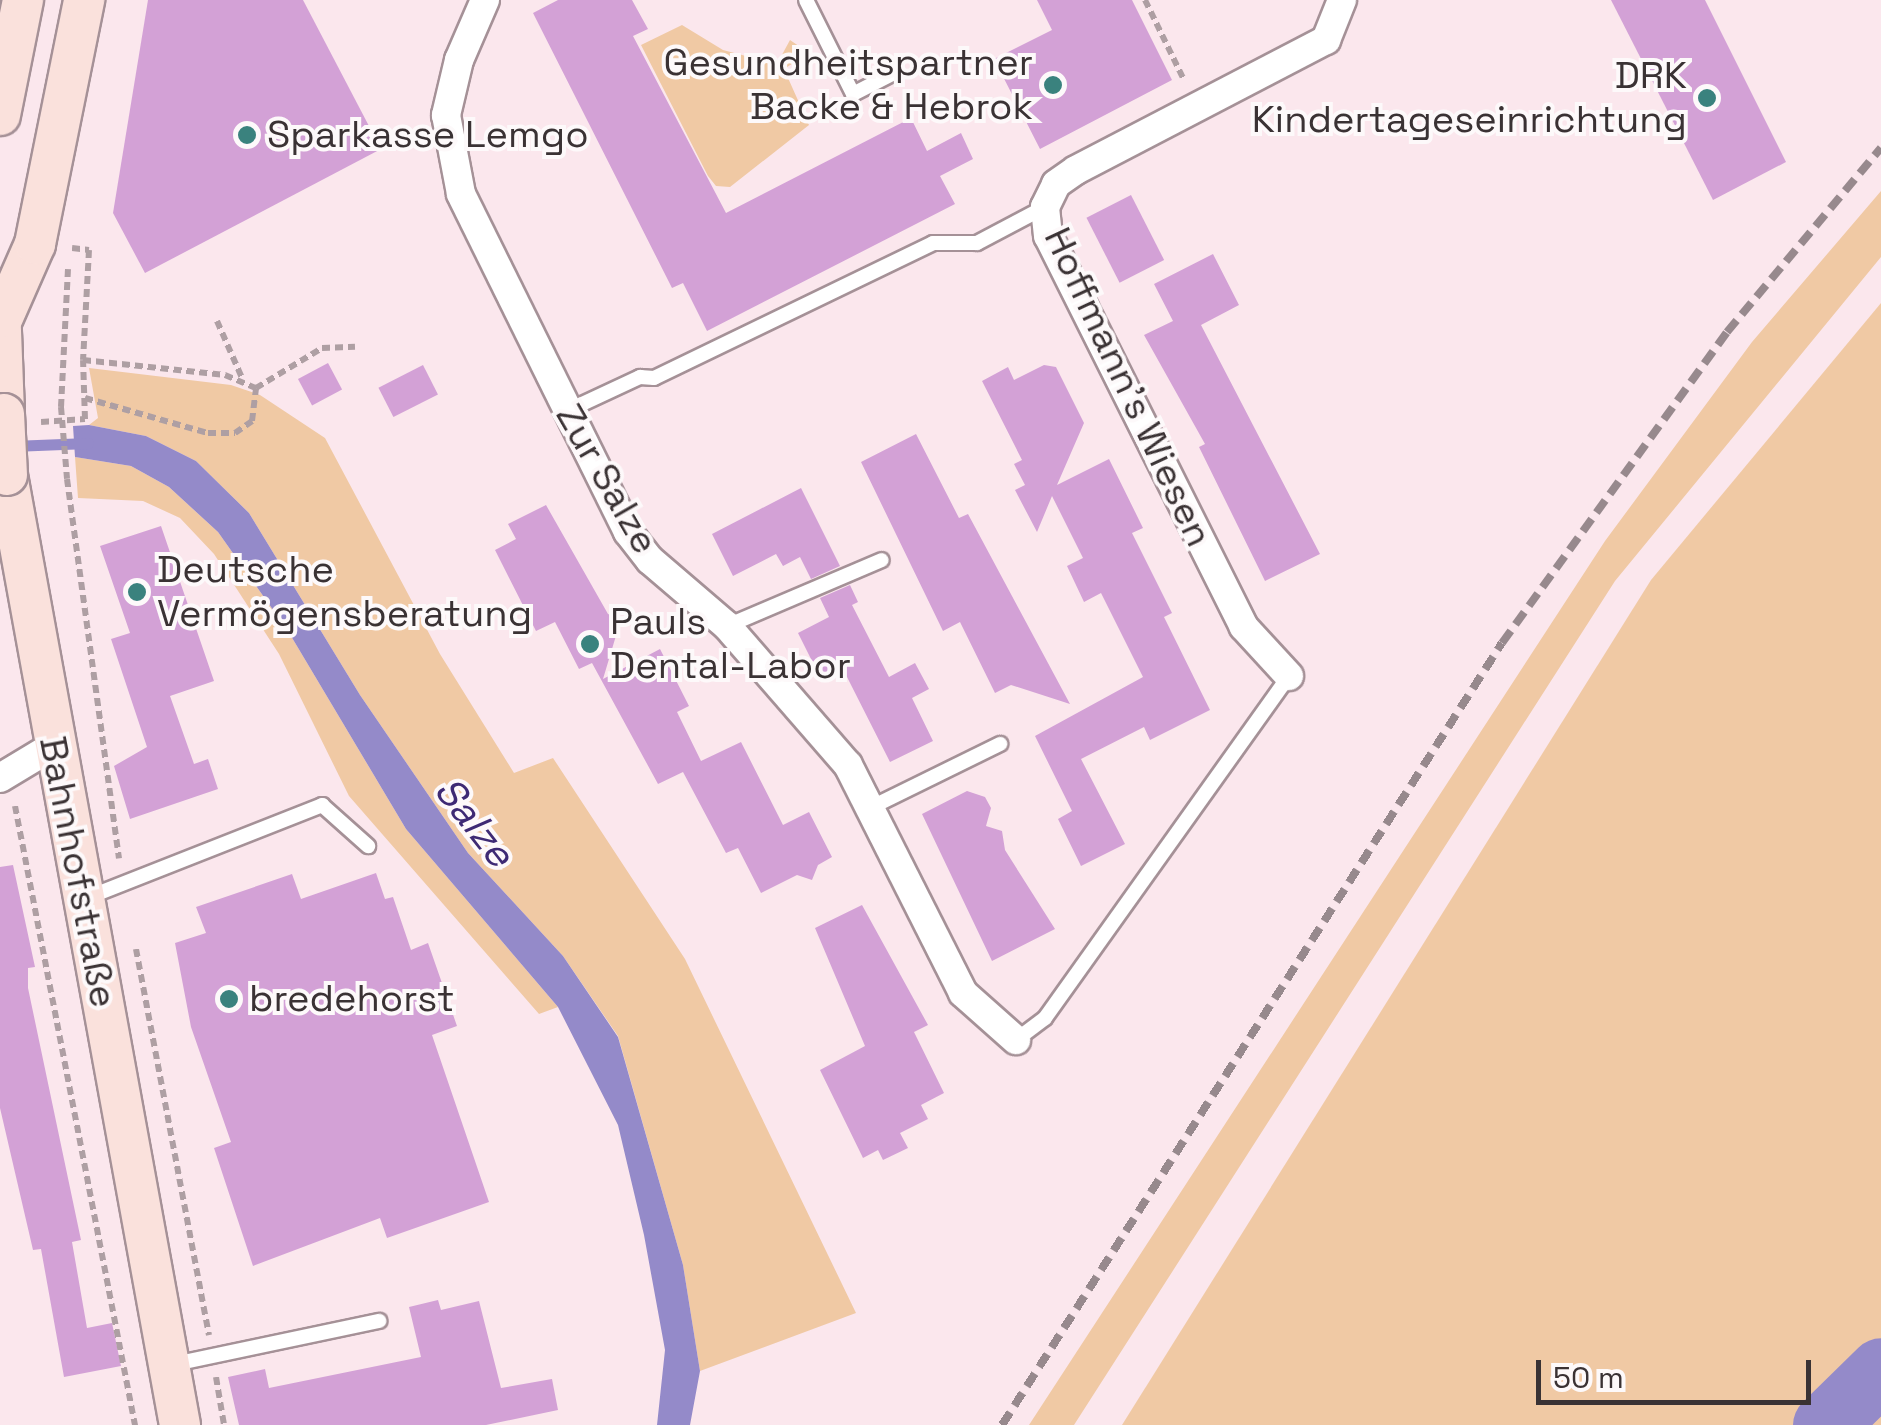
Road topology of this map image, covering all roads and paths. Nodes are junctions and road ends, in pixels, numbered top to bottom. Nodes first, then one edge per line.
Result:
1 (23, 0) edge
2 (84, 0) edge
3 (484, 0) edge
4 (806, 0) edge
5 (1145, 0) edge
6 (1342, 0) edge
7 (894, 74) dead end
8 (3, 77) edge
9 (1198, 107) junction
10 (0, 115) edge
11 (1044, 208) junction
12 (70, 248) dead end
13 (1, 313) edge
14 (217, 321) dead end
15 (356, 347) dead end
16 (83, 360) junction
17 (242, 379) junction
18 (256, 388) junction
19 (85, 398) junction
20 (61, 407) dead end
21 (567, 411) junction
22 (19, 418) junction
23 (882, 560) dead end
24 (727, 626) junction
25 (1289, 676) joint
26 (1000, 744) dead end
27 (53, 746) junction
28 (4, 775) edge
29 (872, 807) junction
30 (368, 846) dead end
31 (124, 883) junction
32 (83, 900) junction
33 (1016, 1040) joint
34 (379, 1322) dead end
35 (213, 1356) junction
36 (169, 1365) junction
37 (136, 1425) edge
38 (180, 1425) edge
39 (224, 1425) edge

1 - 8 main road
2 - 13 main road
3 - 21 street, Zur Salze
4 - 7 lane
5 - 9 path
6 - 9 street, Hoffmann's Wiesen
8 - 10 main road
9 - 11 street, Hoffmann's Wiesen
11 - 21 lane
11 - 25 street, Hoffmann's Wiesen
12 - 16 path
13 - 22 main road, Bahnhofstraße
14 - 17 path
15 - 18 path
16 - 17 path
16 - 19 path
17 - 18 path
18 - 19 path
19 - 22 path
20 - 31 path, bridge
21 - 24 street, Zur Salze
22 - 27 main road, Bahnhofstraße, bridge
23 - 24 lane
24 - 29 street, Zur Salze
25 - 33 lane
26 - 29 lane
27 - 28 street
27 - 32 main road, Bahnhofstraße
28 - 37 path
29 - 33 street, Zur Salze
30 - 31 lane
31 - 32 lane
31 - 35 path
32 - 36 main road, Bahnhofstraße
34 - 35 lane
35 - 36 lane
35 - 39 path
36 - 38 main road, Bahnhofstraße

